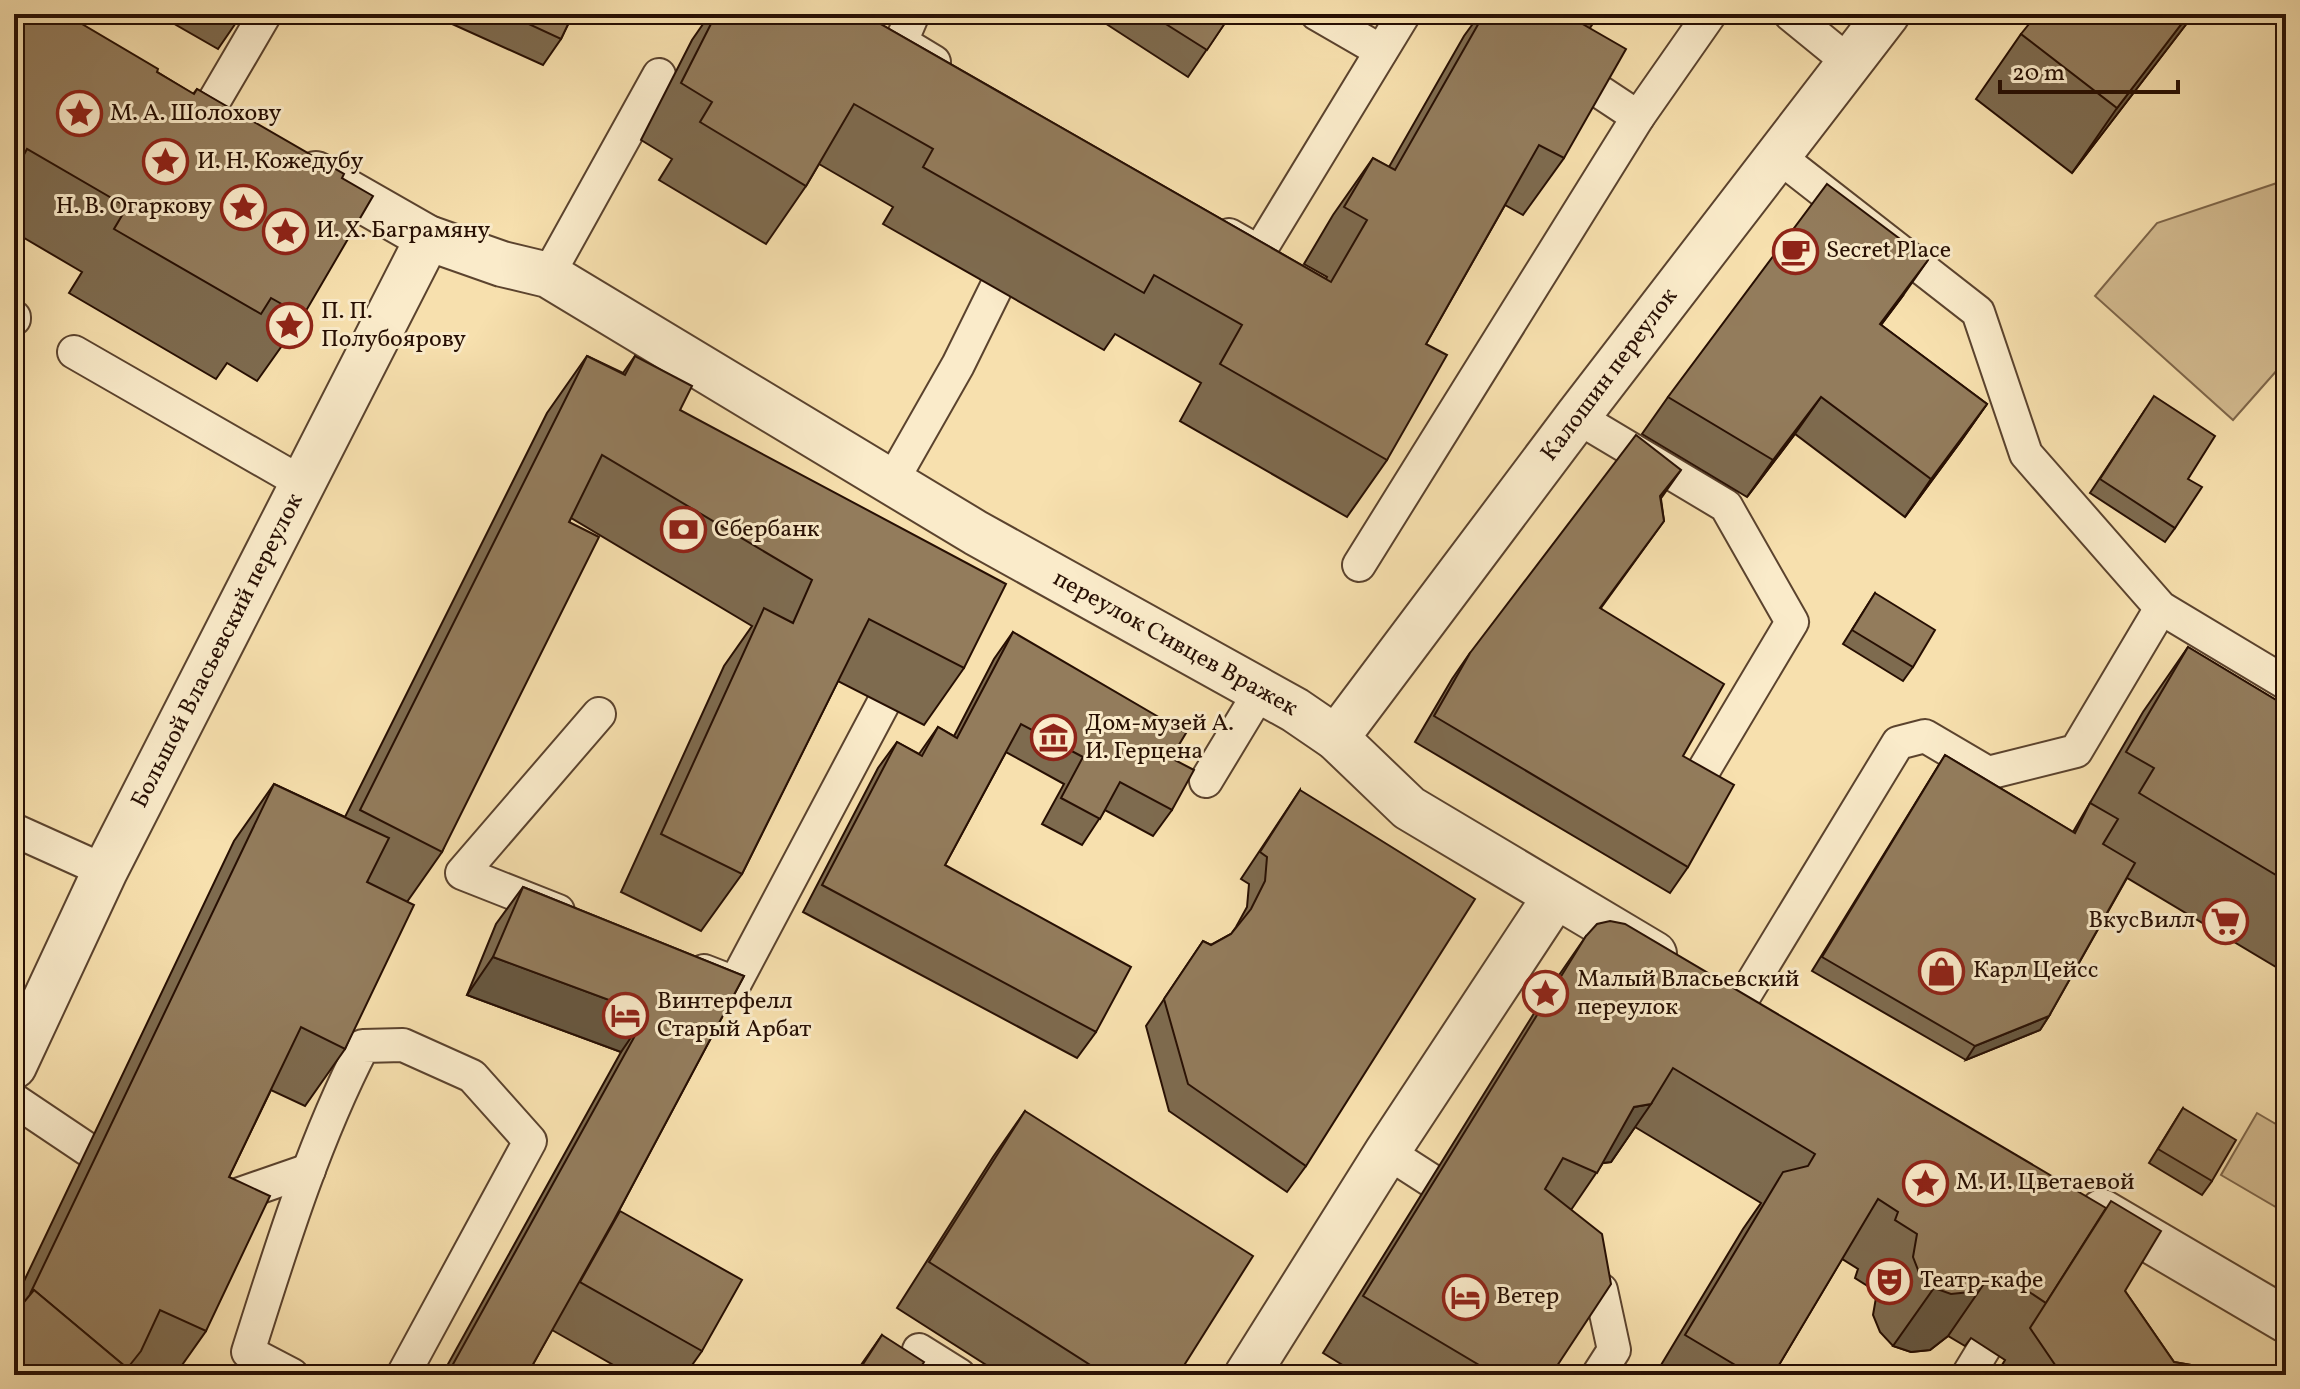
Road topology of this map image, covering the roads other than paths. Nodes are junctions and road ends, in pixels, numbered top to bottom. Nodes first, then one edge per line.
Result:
1 (265, 14) edge
2 (913, 14) edge
3 (1317, 14) edge
4 (1404, 14) edge
5 (1710, 14) edge
6 (1790, 14) edge
7 (1887, 14) edge
8 (1381, 51) junction
9 (1850, 63) junction
10 (1562, 66) edge
11 (955, 74) edge
12 (659, 75) dead end
13 (168, 90) edge
14 (1638, 117) junction
15 (221, 120) joint
16 (277, 152) edge
17 (1778, 156) junction
18 (1207, 222) edge
19 (428, 238) junction
20 (548, 275) junction
21 (996, 288) dead end
22 (74, 352) dead end
23 (1577, 417) junction
24 (892, 481) junction
25 (304, 484) junction
26 (1359, 565) dead end
27 (2161, 608) junction
28 (2286, 683) edge
29 (1261, 690) junction
30 (883, 704) dead end
31 (599, 714) dead end
32 (1336, 738) junction
33 (1705, 768) edge
34 (1206, 781) dead end
35 (14, 830) edge
36 (105, 871) junction
37 (1555, 897) junction
38 (591, 925) edge
39 (678, 960) edge
40 (1740, 1003) junction
41 (25, 1013) edge
42 (1780, 1026) edge
43 (14, 1066) edge
44 (14, 1100) edge
45 (87, 1149) dead end
46 (1387, 1152) junction
47 (309, 1170) junction
48 (1432, 1181) edge
49 (2066, 1191) edge
50 (202, 1207) edge
51 (1551, 1257) edge
52 (2286, 1320) edge
53 (1985, 1347) dead end
54 (919, 1350) dead end
55 (1260, 1371) edge
56 (292, 1375) edge
57 (403, 1375) edge
58 (959, 1375) edge
59 (1598, 1375) edge
60 (1968, 1375) edge

1 - 15 lane
2 - 11 lane
3 - 8 lane
4 - 8 lane
5 - 14 lane
6 - 9 lane
7 - 9 street, Калошин переулок
8 - 18 lane
9 - 17 street, Калошин переулок
10 - 14 lane
12 - 20 lane
13 - 15 street
14 - 26 lane
16 - 19 street, переулок Сивцев Вражек
17 - 23 street, Калошин переулок
17 - 27 lane
19 - 20 street, переулок Сивцев Вражек
19 - 25 street, Большой Власьевский переулок
20 - 24 street, переулок Сивцев Вражек
21 - 24 lane
22 - 25 lane
23 - 32 street, Калошин переулок
23 - 33 lane
24 - 29 street, переулок Сивцев Вражек
25 - 36 street, Большой Власьевский переулок
27 - 28 lane
27 - 40 lane
29 - 32 street, переулок Сивцев Вражек
29 - 34 lane
30 - 39 lane
31 - 38 lane
32 - 37 street, переулок Сивцев Вражек
35 - 36 lane
36 - 41 street, Большой Власьевский переулок
37 - 40 street, переулок Сивцев Вражек
37 - 46 street
40 - 42 street, переулок Сивцев Вражек
41 - 43 street, Большой Власьевский переулок
44 - 45 lane
46 - 48 lane
46 - 55 street
47 - 50 lane
47 - 56 lane
47 - 57 lane
49 - 52 street
51 - 59 lane
53 - 60 lane
54 - 58 lane

